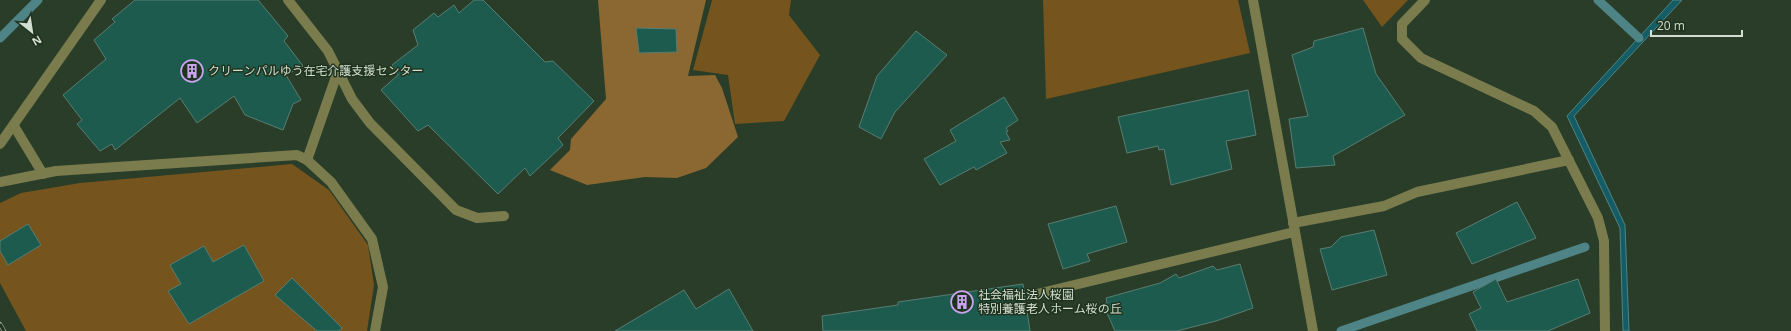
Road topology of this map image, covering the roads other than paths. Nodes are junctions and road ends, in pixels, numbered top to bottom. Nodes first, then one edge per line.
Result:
1 (101, 0) edge
2 (288, 0) edge
3 (1253, 0) edge
4 (1425, 0) edge
5 (338, 71) junction
6 (14, 126) junction
7 (0, 144) edge
8 (307, 160) junction
9 (1570, 160) junction
10 (43, 174) junction
11 (0, 182) edge
12 (504, 216) dead end
13 (1294, 228) junction
14 (1037, 294) dead end
15 (375, 331) edge
16 (1313, 331) edge
17 (1605, 331) edge

1 - 6 street
2 - 5 street
3 - 13 street
4 - 9 street
5 - 8 street
5 - 12 street
6 - 7 street
6 - 10 street
8 - 10 street
8 - 15 street
9 - 13 street
9 - 17 street
10 - 11 street
13 - 14 street
13 - 16 street

